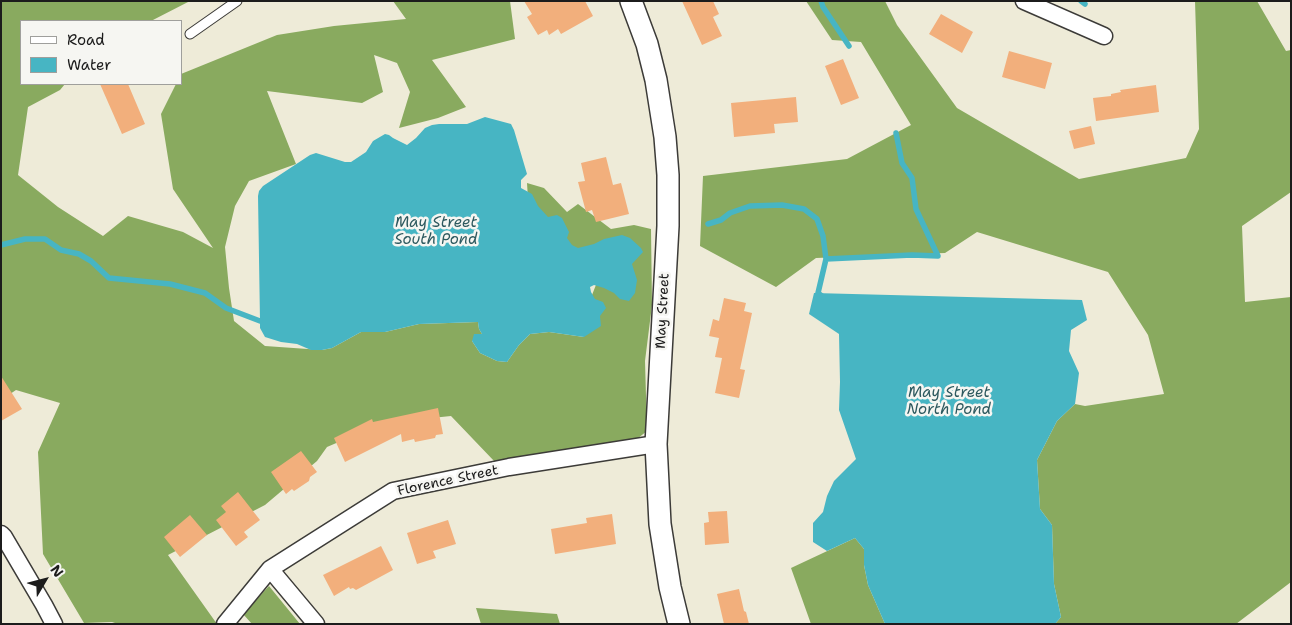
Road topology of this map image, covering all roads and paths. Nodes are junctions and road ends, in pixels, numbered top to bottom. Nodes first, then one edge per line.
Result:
1 (237, 1) edge
2 (630, 1) edge
3 (1024, 1) edge
4 (190, 34) dead end
5 (1104, 36) dead end
6 (656, 444) junction
7 (1, 534) edge
8 (270, 570) junction
9 (54, 624) edge
10 (225, 624) edge
11 (316, 624) edge
12 (679, 624) edge

1 - 4 lane
2 - 6 street, May Street
3 - 5 street
6 - 8 street, Florence Street
6 - 12 street, May Street
7 - 9 street
8 - 10 street, Florence Street
8 - 11 street

